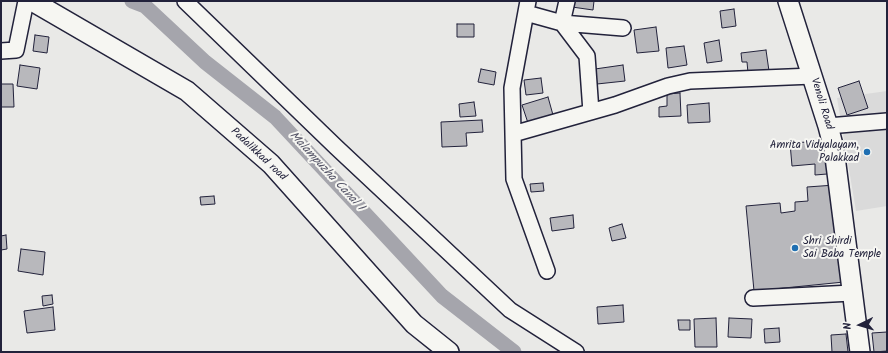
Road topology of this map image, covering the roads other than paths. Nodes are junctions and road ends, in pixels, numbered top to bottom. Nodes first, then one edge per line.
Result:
1 (26, 1) edge
2 (32, 1) edge
3 (185, 1) edge
4 (567, 1) edge
5 (788, 1) edge
6 (527, 7) edge
7 (562, 22) junction
8 (622, 28) dead end
9 (1, 51) edge
10 (813, 76) junction
11 (591, 112) junction
12 (887, 121) edge
13 (828, 126) junction
14 (513, 134) junction
15 (547, 272) dead end
16 (852, 293) junction
17 (753, 298) dead end
18 (449, 352) edge
19 (576, 352) edge
20 (860, 352) edge

1 - 9 street
2 - 18 street, Padalikkad road
3 - 19 street
4 - 7 street
5 - 10 street, Venoli Road
6 - 7 street
6 - 14 street
7 - 8 street
7 - 11 street
10 - 11 street
10 - 13 street, Venoli Road
11 - 14 street
12 - 13 street
13 - 16 street, Venoli Road
14 - 15 street
16 - 17 street
16 - 20 street, Venoli Road

